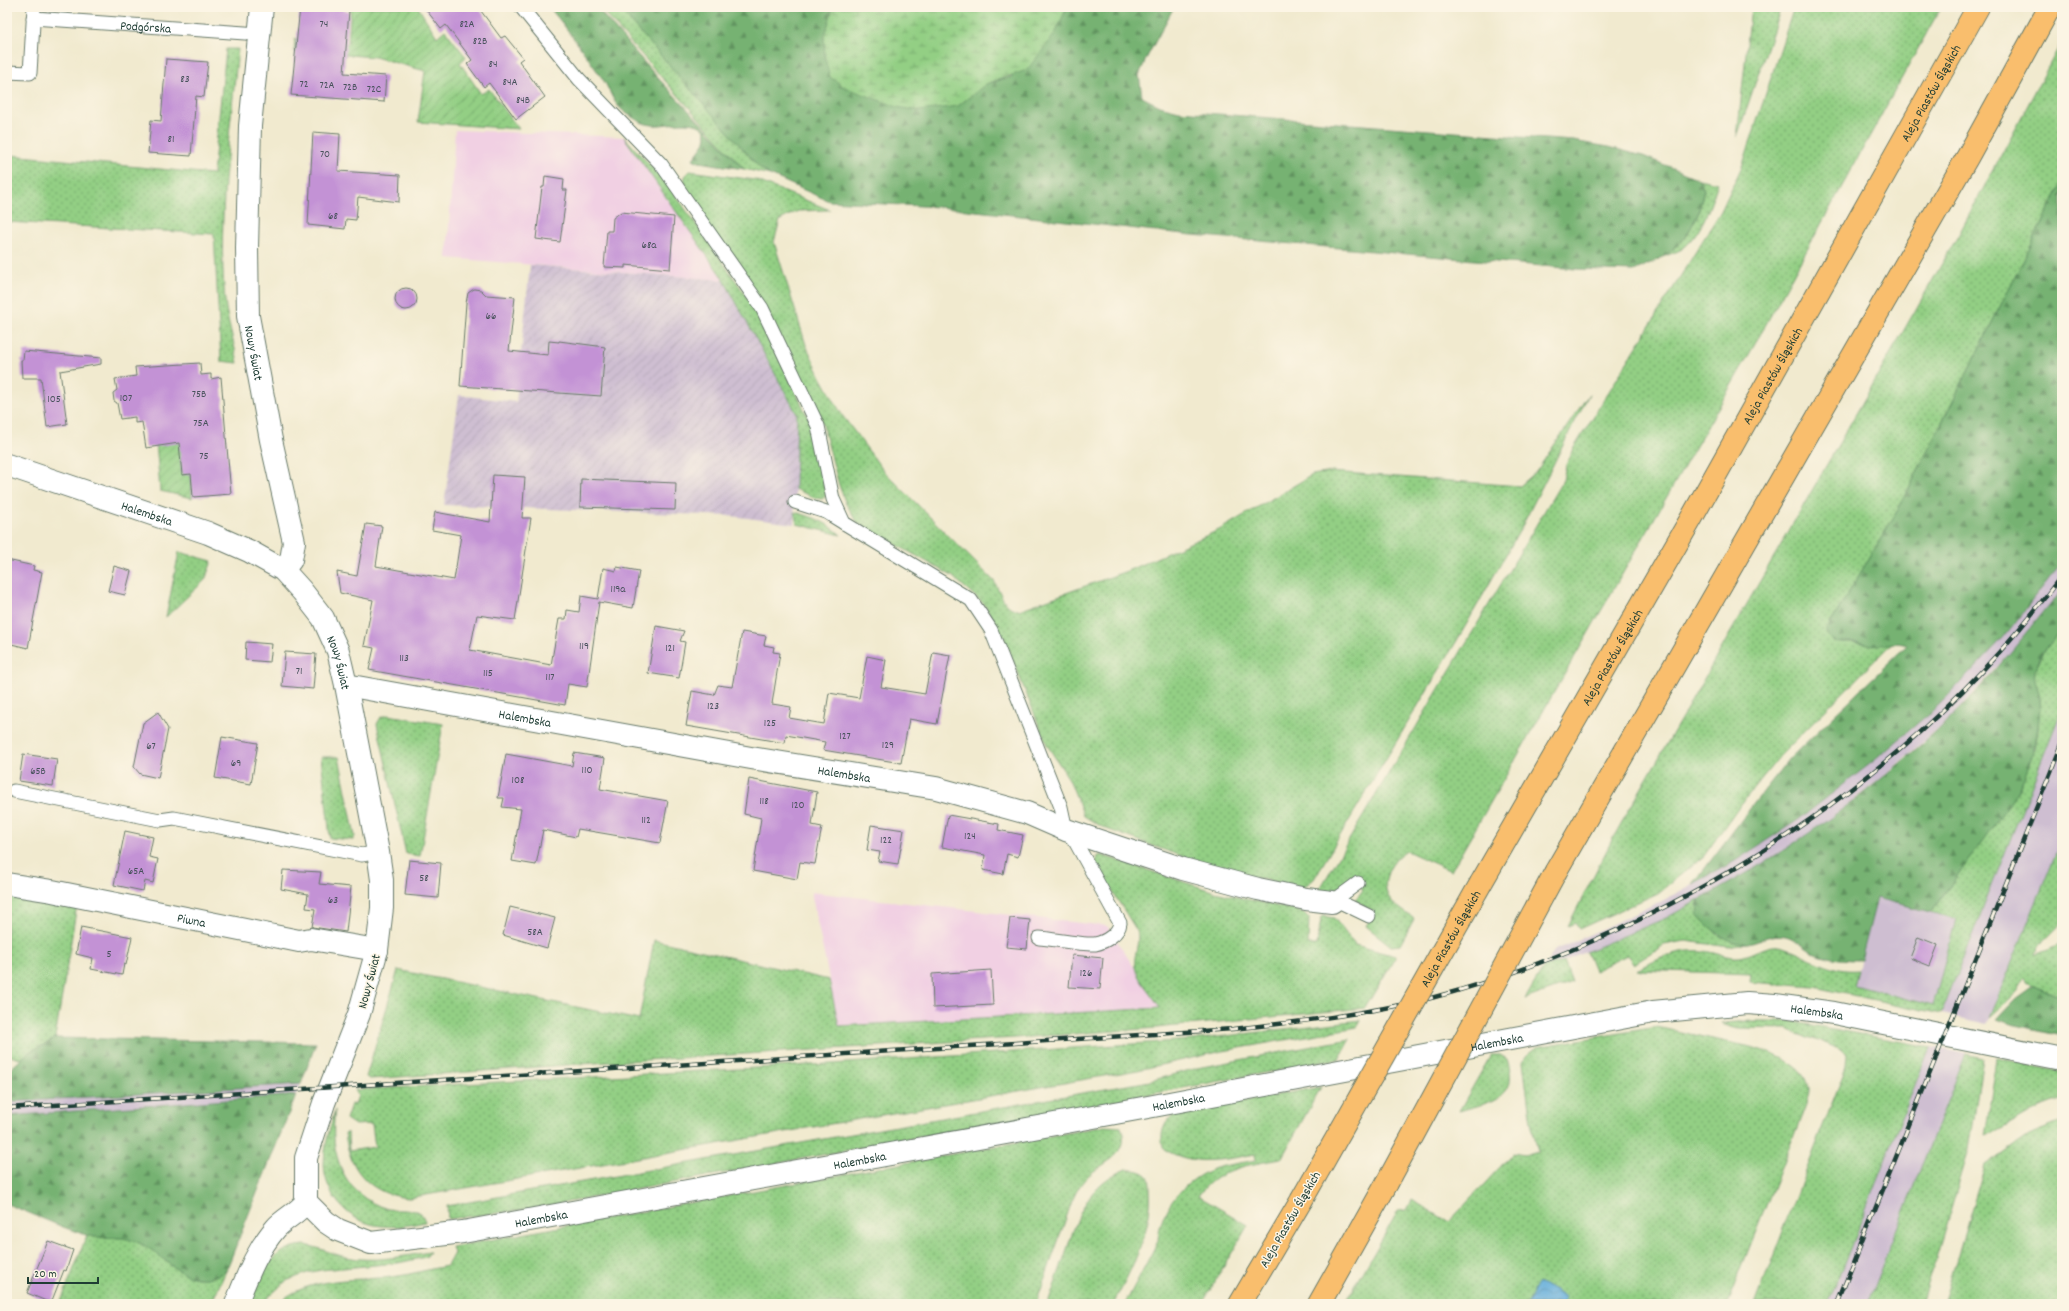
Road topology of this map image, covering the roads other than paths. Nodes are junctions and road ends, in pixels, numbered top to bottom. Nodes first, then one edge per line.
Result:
1 (262, 7) edge
2 (521, 7) edge
3 (1978, 7) edge
4 (2050, 7) edge
5 (34, 13) edge
6 (259, 34) junction
7 (7, 72) edge
8 (7, 465) edge
9 (795, 502) dead end
10 (844, 523) junction
11 (283, 570) junction
12 (346, 684) junction
13 (14, 792) dead end
14 (1066, 830) junction
15 (378, 852) junction
16 (1358, 882) dead end
17 (7, 884) edge
18 (1332, 902) junction
19 (1369, 916) dead end
20 (1039, 938) dead end
21 (377, 950) junction
22 (2062, 1059) edge
23 (306, 1202) junction
24 (236, 1304) edge
25 (1240, 1304) edge
26 (1319, 1304) edge

1 - 6 street, Nowy Świat
2 - 10 lane
3 - 25 highway, Aleja Piastów Śląskich, bridge
4 - 26 highway, bridge
5 - 6 lane, Podgórska
5 - 7 lane, Podgórska
6 - 11 street, Nowy Świat
8 - 11 street, Halembska
9 - 10 lane
10 - 14 lane
11 - 12 street, Nowy Świat
12 - 14 street, Halembska
12 - 15 street, Nowy Świat
13 - 15 lane
14 - 18 street, Halembska
14 - 20 lane
15 - 21 street, Nowy Świat
16 - 18 lane
17 - 21 street, Piwna
18 - 19 lane
21 - 23 street, Nowy Świat
22 - 23 street, Halembska
23 - 24 street

